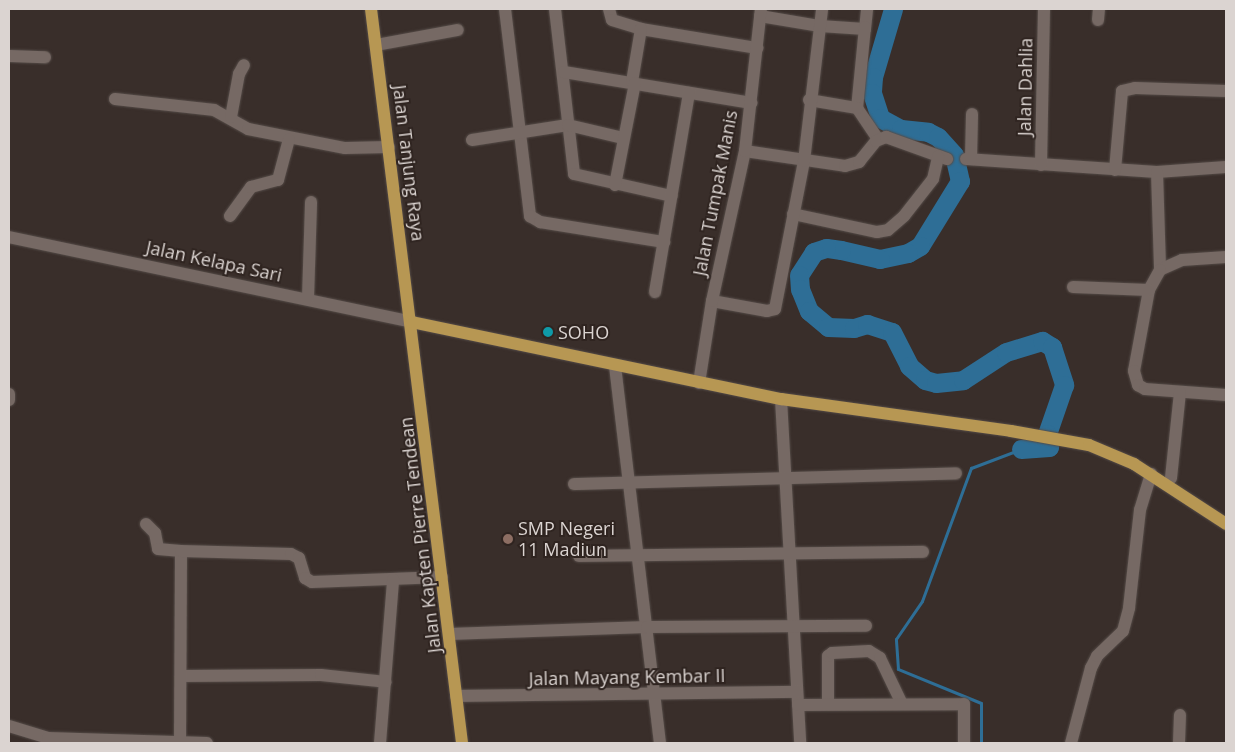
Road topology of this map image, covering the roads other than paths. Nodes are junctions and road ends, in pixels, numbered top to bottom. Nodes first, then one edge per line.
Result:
1 (371, 9) edge
2 (505, 9) edge
3 (555, 9) edge
4 (609, 9) edge
5 (822, 9) edge
6 (867, 9) edge
7 (1044, 9) edge
8 (760, 12) edge
9 (820, 26) junction
10 (866, 27) junction
11 (641, 29) junction
12 (458, 30) dead end
13 (376, 45) junction
14 (756, 48) junction
15 (9, 56) edge
16 (45, 56) dead end
17 (244, 65) dead end
18 (564, 72) junction
19 (633, 82) junction
20 (1226, 91) edge
21 (689, 93) junction
22 (114, 99) dead end
23 (809, 100) junction
24 (750, 103) junction
25 (857, 108) junction
26 (972, 114) dead end
27 (231, 117) junction
28 (568, 125) junction
29 (521, 132) junction
30 (289, 138) junction
31 (623, 138) junction
32 (878, 139) junction
33 (472, 140) dead end
34 (389, 147) junction
35 (744, 151) junction
36 (804, 161) junction
37 (1041, 165) junction
38 (1226, 167) edge
39 (1115, 170) junction
40 (1157, 172) junction
41 (615, 185) junction
42 (672, 196) junction
43 (311, 202) dead end
44 (793, 214) junction
45 (230, 216) dead end
46 (9, 237) edge
47 (664, 242) junction
48 (1226, 257) edge
49 (1160, 270) junction
50 (1073, 287) dead end
51 (1149, 290) junction
52 (655, 292) dead end
53 (308, 299) junction
54 (712, 301) junction
55 (412, 322) junction
56 (615, 366) junction
57 (699, 383) junction
58 (1180, 392) junction
59 (9, 394) edge
60 (1226, 395) edge
61 (781, 399) junction
62 (9, 400) edge
63 (956, 472) dead end
64 (1151, 474) junction
65 (785, 477) junction
66 (1171, 478) dead end
67 (629, 480) junction
68 (574, 484) dead end
69 (146, 524) dead end
70 (1226, 524) edge
71 (182, 551) junction
72 (923, 552) dead end
73 (790, 553) junction
74 (579, 556) dead end
75 (637, 556) junction
76 (442, 577) junction
77 (393, 580) junction
78 (866, 626) dead end
79 (647, 627) junction
80 (795, 627) junction
81 (449, 634) junction
82 (181, 676) junction
83 (386, 682) junction
84 (797, 692) junction
85 (456, 696) junction
86 (655, 696) junction
87 (828, 704) junction
88 (902, 704) junction
89 (798, 705) junction
90 (1180, 715) dead end
91 (14, 728) edge
92 (180, 742) edge
93 (207, 743) edge
94 (380, 743) edge
95 (462, 743) edge
96 (660, 743) edge
97 (800, 743) edge
98 (964, 743) edge
99 (1071, 743) edge
100 (1178, 743) edge

1 - 13 main road, Jalan Tanjung Raya
2 - 29 street
3 - 18 street
4 - 11 street
5 - 9 street
6 - 10 street
7 - 37 street, Jalan Dahlia
8 - 9 street
8 - 14 street, Jalan Tumpak Manis
9 - 10 street
9 - 23 street
10 - 25 street
11 - 14 street
11 - 19 street
12 - 13 street
13 - 34 main road, Jalan Tanjung Raya
14 - 24 street, Jalan Tumpak Manis
15 - 16 street
17 - 27 street
18 - 19 street
18 - 28 street
19 - 21 street
19 - 31 street
20 - 39 street
21 - 24 street
21 - 42 street
22 - 27 street
23 - 25 street
23 - 36 street
24 - 35 street, Jalan Tumpak Manis
25 - 32 street
26 - 37 street
27 - 30 street
28 - 29 street
28 - 31 street
28 - 41 street
29 - 33 street
29 - 47 street
30 - 34 street
30 - 45 street
31 - 41 street
32 - 36 street
32 - 44 street
34 - 55 main road, Jalan Tanjung Raya
35 - 36 street
35 - 54 street, Jalan Tumpak Manis
36 - 44 street
37 - 39 street
38 - 40 street
39 - 40 street
40 - 49 street
41 - 42 street
42 - 47 street
43 - 53 street
44 - 54 street
46 - 53 street, Jalan Kelapa Sari
47 - 52 street
48 - 49 street
49 - 51 street
50 - 51 street
51 - 58 street
53 - 55 street, Jalan Kelapa Sari
54 - 57 street, Jalan Tumpak Manis
55 - 56 main road
55 - 76 main road, Jalan Kapten Pierre Tendean
56 - 57 main road
56 - 67 street
57 - 61 main road
58 - 60 street
58 - 66 street
59 - 62 street
61 - 64 main road
61 - 65 street
63 - 65 street
64 - 70 main road
64 - 99 street
65 - 67 street
65 - 73 street
67 - 68 street
67 - 75 street
69 - 71 street
71 - 77 street
71 - 82 street
72 - 73 street
73 - 75 street
73 - 80 street
74 - 75 street
75 - 79 street
76 - 77 street
76 - 81 main road, Jalan Kapten Pierre Tendean
77 - 83 street
78 - 80 street
79 - 80 street
79 - 81 street
79 - 86 street
80 - 84 street
81 - 85 main road, Jalan Kapten Pierre Tendean
82 - 83 street
82 - 92 street
83 - 94 street
84 - 86 street, Jalan Mayang Kembar II
84 - 89 street
85 - 86 street, Jalan Mayang Kembar II
85 - 95 main road, Jalan Kapten Pierre Tendean
86 - 96 street
87 - 88 street
87 - 88 street
87 - 89 street
88 - 98 street
89 - 97 street
90 - 100 street
91 - 92 street
92 - 93 street

